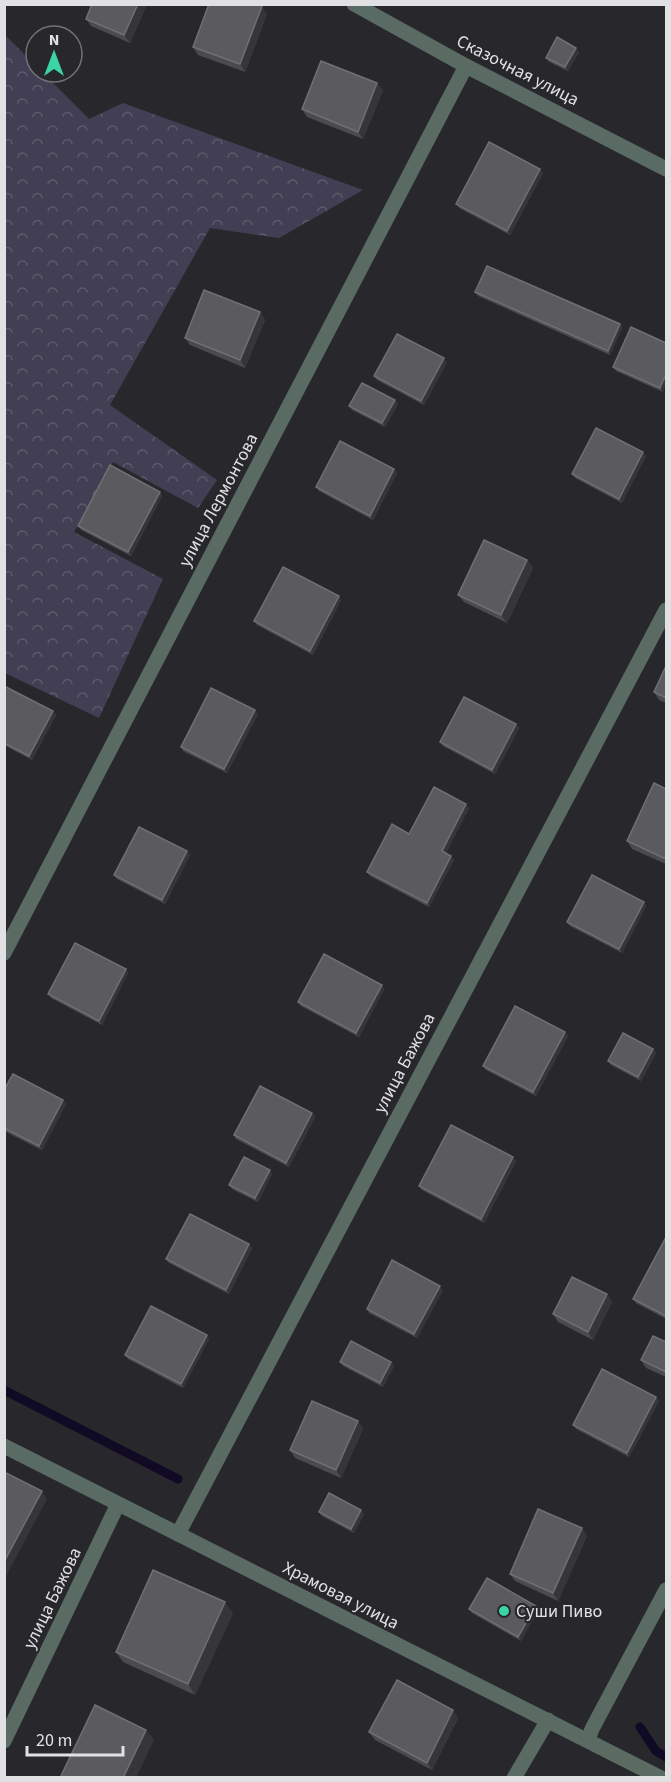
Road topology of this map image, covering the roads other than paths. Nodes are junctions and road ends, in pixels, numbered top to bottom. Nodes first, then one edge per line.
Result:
1 (354, 4) edge
2 (466, 66) junction
3 (666, 169) edge
4 (666, 610) edge
5 (4, 953) edge
6 (4, 1446) edge
7 (118, 1504) junction
8 (178, 1534) junction
9 (666, 1590) edge
10 (548, 1720) junction
11 (588, 1740) junction
12 (4, 1741) edge
13 (514, 1778) edge
14 (661, 1778) edge

1 - 2 street, Сказочная улица
2 - 3 street, Сказочная улица
2 - 5 street, улица Лермонтова
4 - 8 street, улица Бажова
6 - 7 street, Храмовая улица
7 - 8 street, Храмовая улица
7 - 12 street, улица Бажова
8 - 10 street, Храмовая улица
9 - 11 street
10 - 11 street, Храмовая улица
10 - 13 street
11 - 14 street, Храмовая улица

